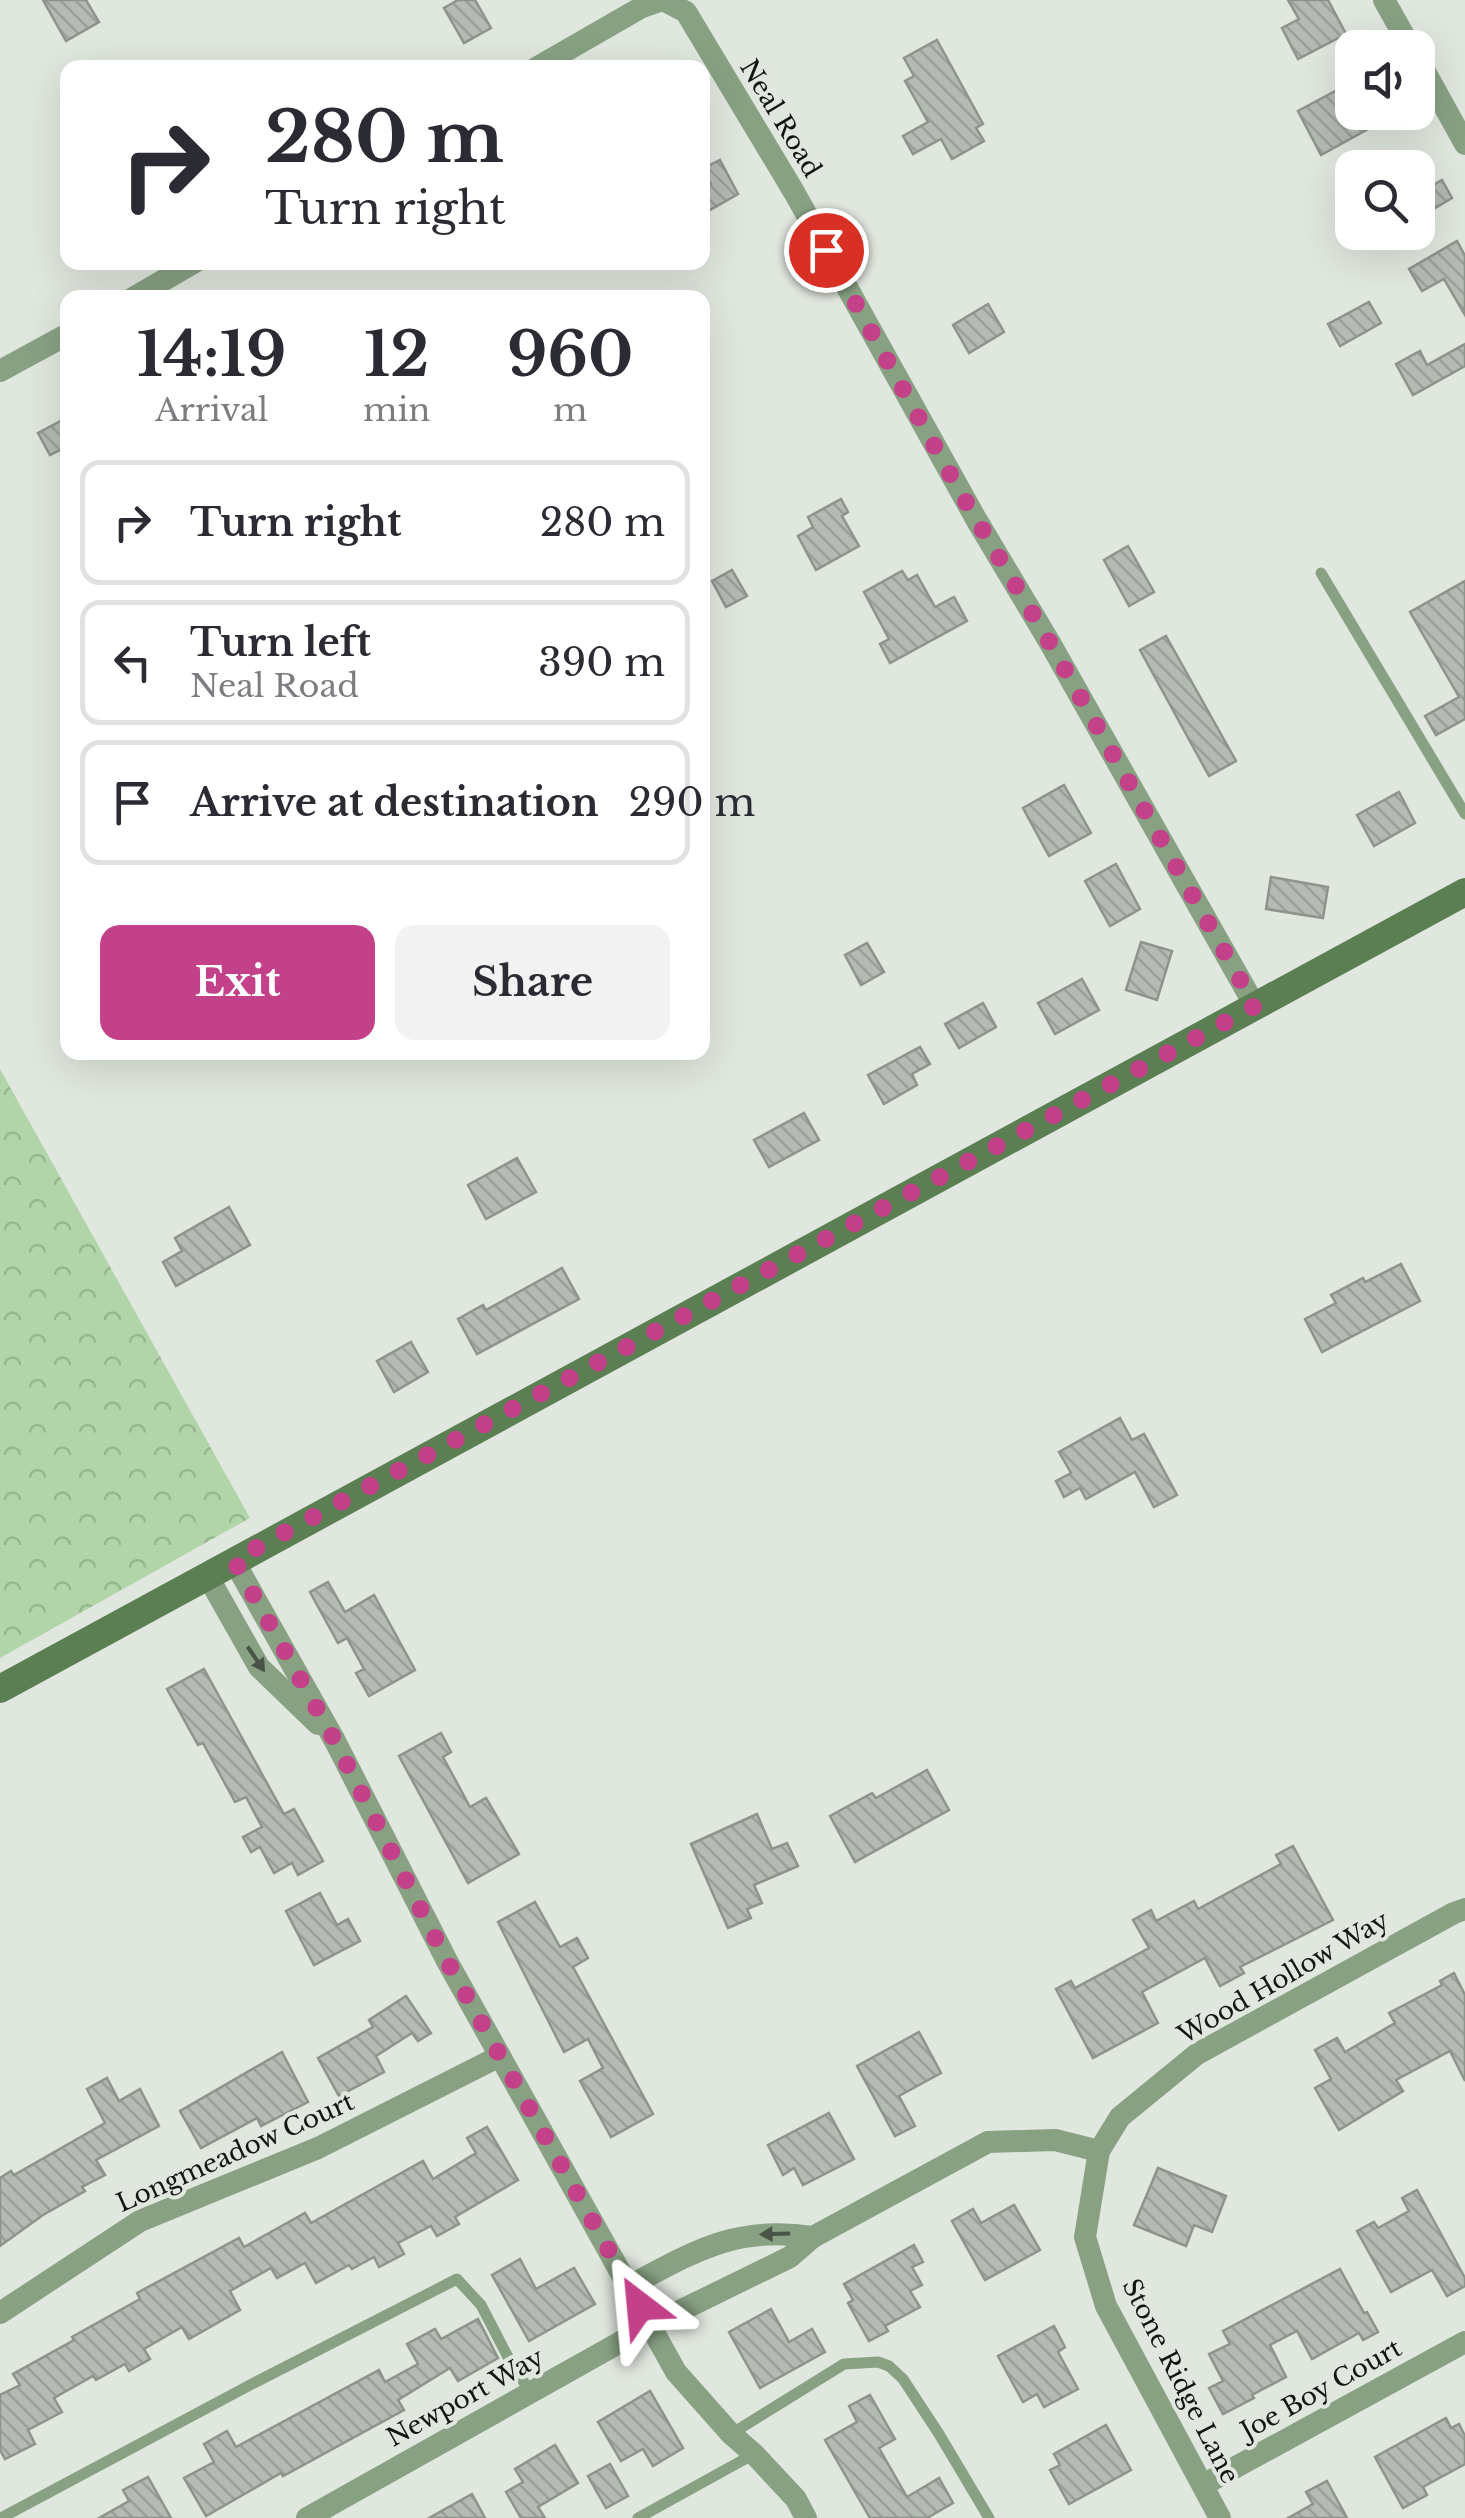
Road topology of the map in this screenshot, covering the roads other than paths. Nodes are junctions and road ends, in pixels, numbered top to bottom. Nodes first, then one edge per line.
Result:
1 (663, 0) edge
2 (1384, 0) edge
3 (1401, 30) edge
4 (550, 60) edge
5 (1435, 90) edge
6 (1465, 144) edge
7 (181, 270) edge
8 (147, 290) edge
9 (60, 338) edge
10 (0, 371) edge
11 (1321, 573) dead end
12 (1465, 814) edge
13 (1465, 892) edge
14 (1255, 1006) junction
15 (234, 1560) junction
16 (207, 1575) junction
17 (0, 1688) edge
18 (335, 1741) junction
19 (1465, 1909) edge
20 (500, 2056) junction
21 (1099, 2151) junction
22 (812, 2236) junction
23 (736, 2237) junction
24 (753, 2275) junction
25 (628, 2286) junction
26 (0, 2313) edge
27 (650, 2325) junction
28 (1465, 2342) edge
29 (530, 2392) junction
30 (731, 2434) junction
31 (754, 2454) junction
32 (1203, 2486) junction
33 (1, 2518) edge
34 (308, 2518) edge
35 (638, 2518) edge
36 (806, 2518) edge
37 (988, 2518) edge
38 (1220, 2518) edge

1 - 4 street
1 - 14 street, Neal Road
2 - 3 street
5 - 6 street
7 - 8 street
9 - 10 street
11 - 12 lane
13 - 14 main road
14 - 15 main road
15 - 16 main road
15 - 18 street
16 - 17 main road
16 -> 18 street
18 - 20 street
19 - 21 street, Wood Hollow Way
20 - 25 street
20 - 26 street, Longmeadow Court
21 - 22 street, Newport Way
21 - 32 street, Stone Ridge Lane
22 -> 23 street
22 - 24 street, Newport Way
23 - 24 street
23 - 25 street
24 - 27 street, Newport Way
25 - 27 street
27 - 29 street, Newport Way
27 - 30 street
28 - 32 street, Joe Boy Court
29 - 33 lane
29 - 34 street, Newport Way
30 - 31 street
30 - 37 lane
31 - 35 lane
31 - 36 street
32 - 38 street, Stone Ridge Lane

